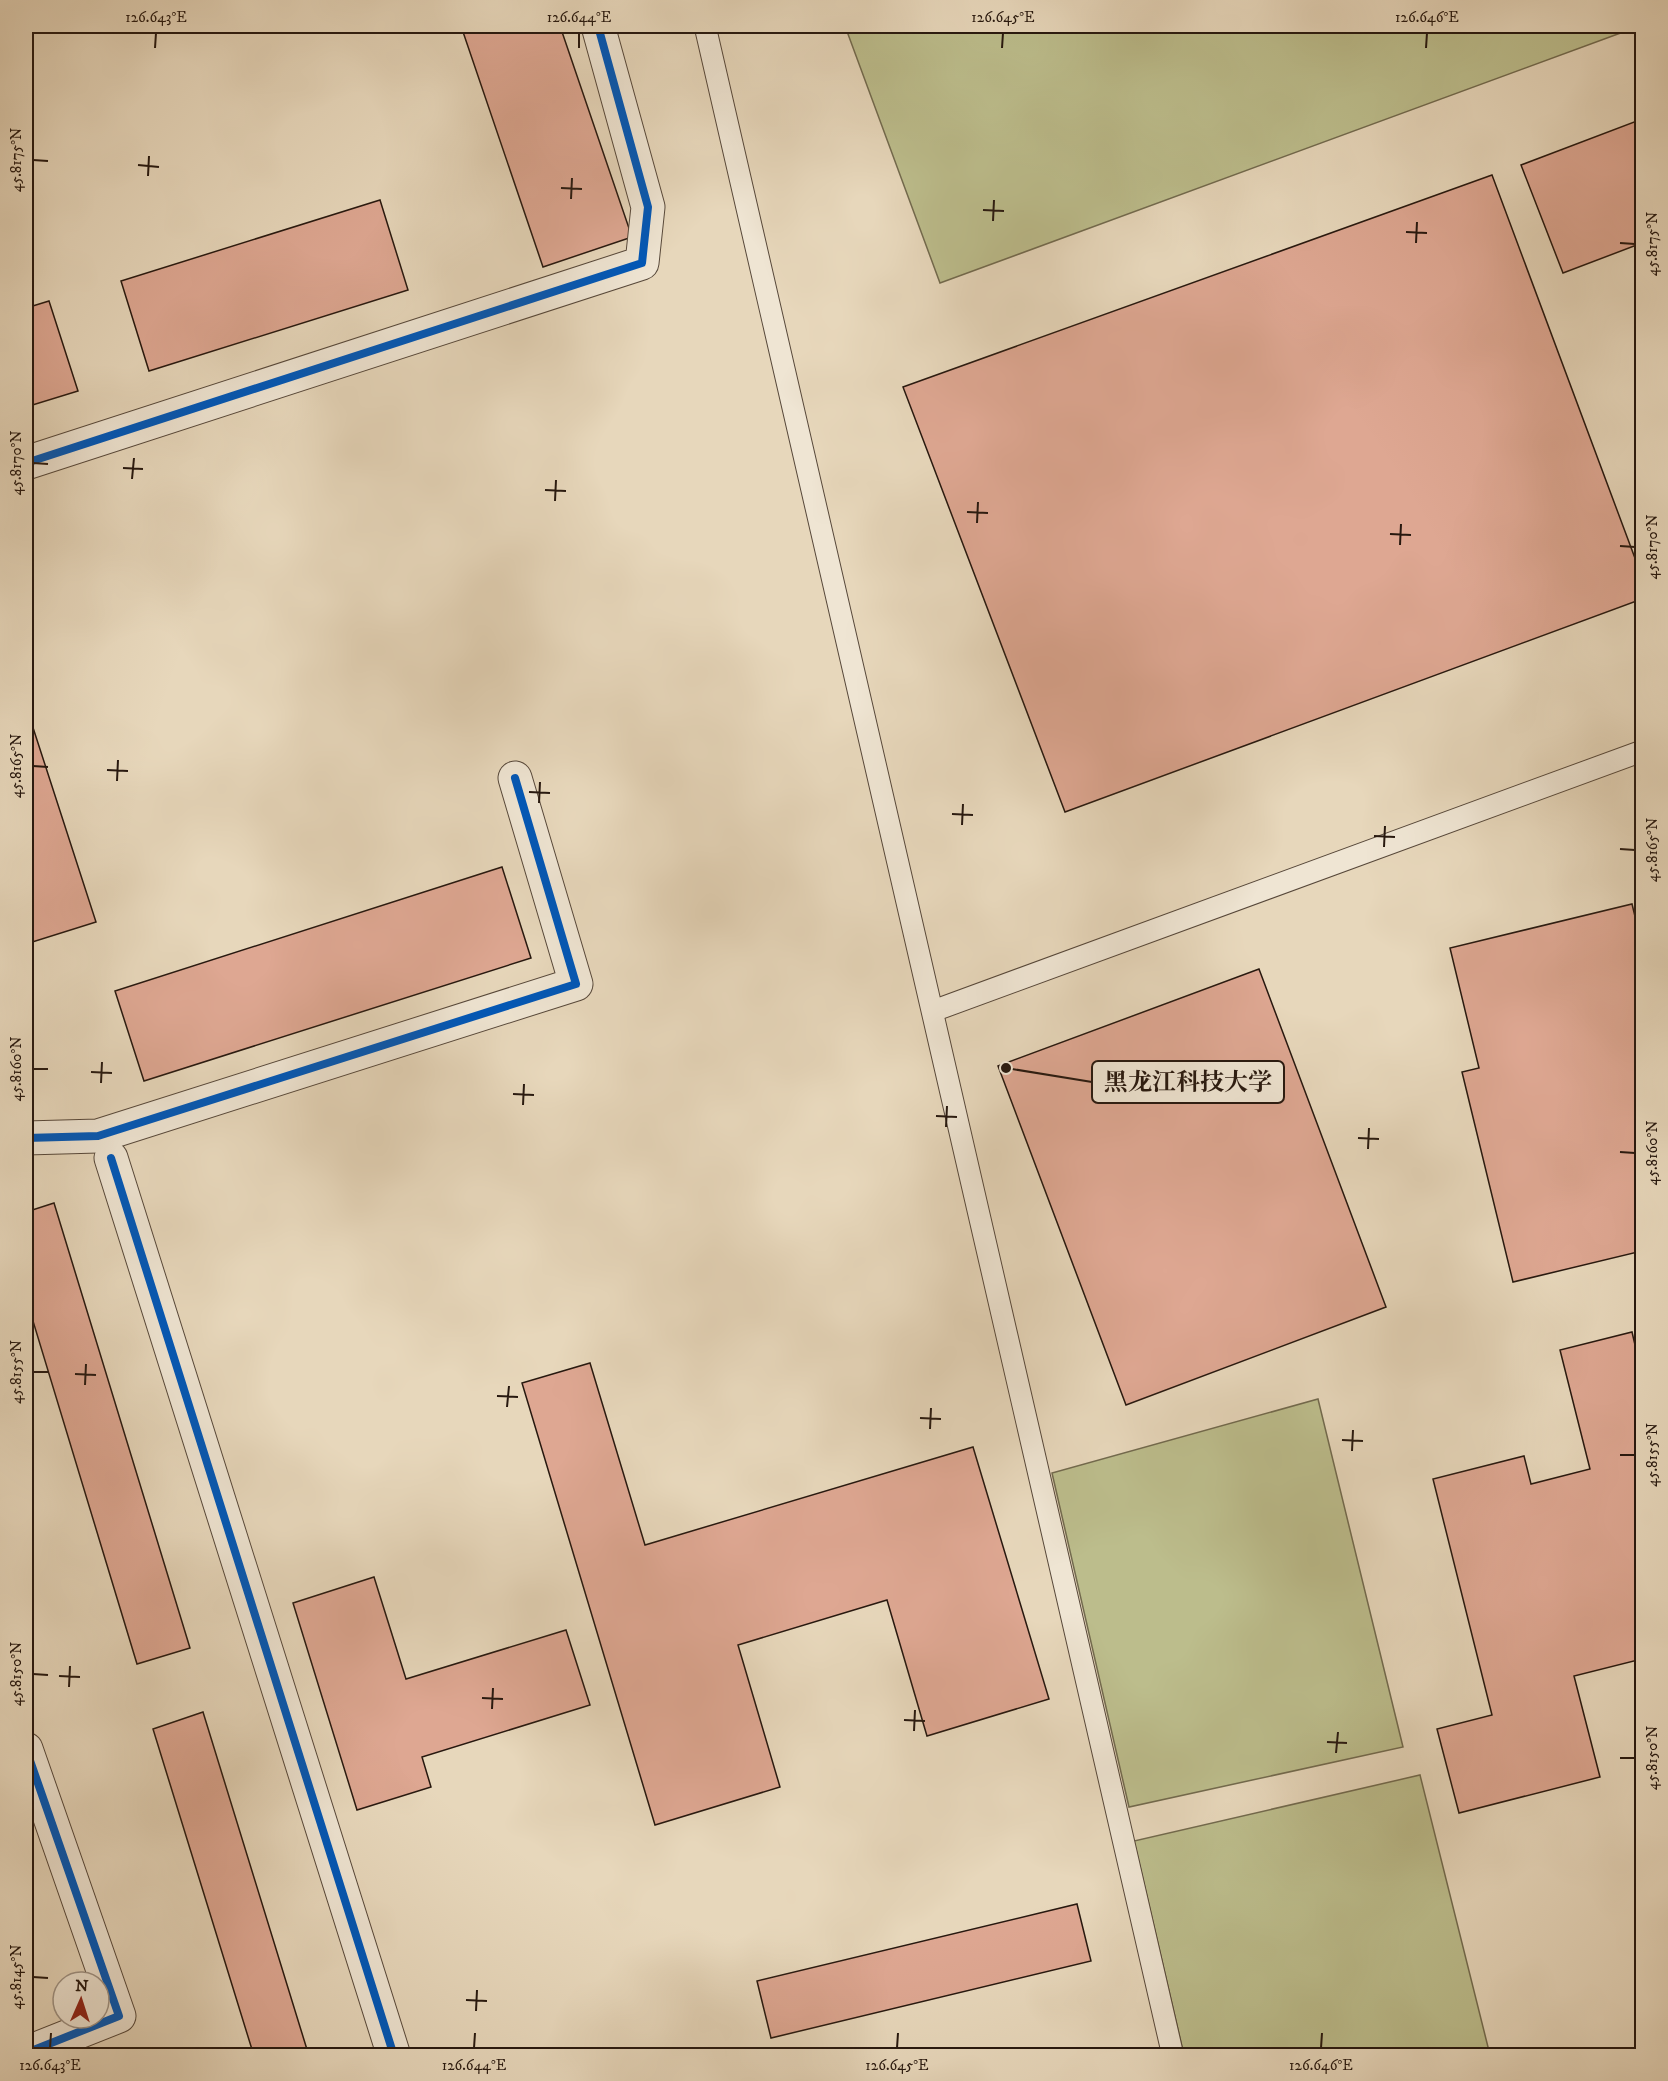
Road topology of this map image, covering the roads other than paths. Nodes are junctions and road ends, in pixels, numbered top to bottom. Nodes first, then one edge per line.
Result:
1 (598, 26) edge
2 (705, 26) edge
3 (26, 463) edge
4 (1642, 751) edge
5 (515, 778) dead end
6 (933, 1011) junction
7 (26, 1138) edge
8 (111, 1158) dead end
9 (26, 1749) edge
10 (26, 2053) edge
11 (394, 2055) edge
12 (1173, 2055) edge

1 - 3 street
2 - 6 lane
4 - 6 lane
5 - 7 street
6 - 12 lane
8 - 11 street
9 - 10 street

